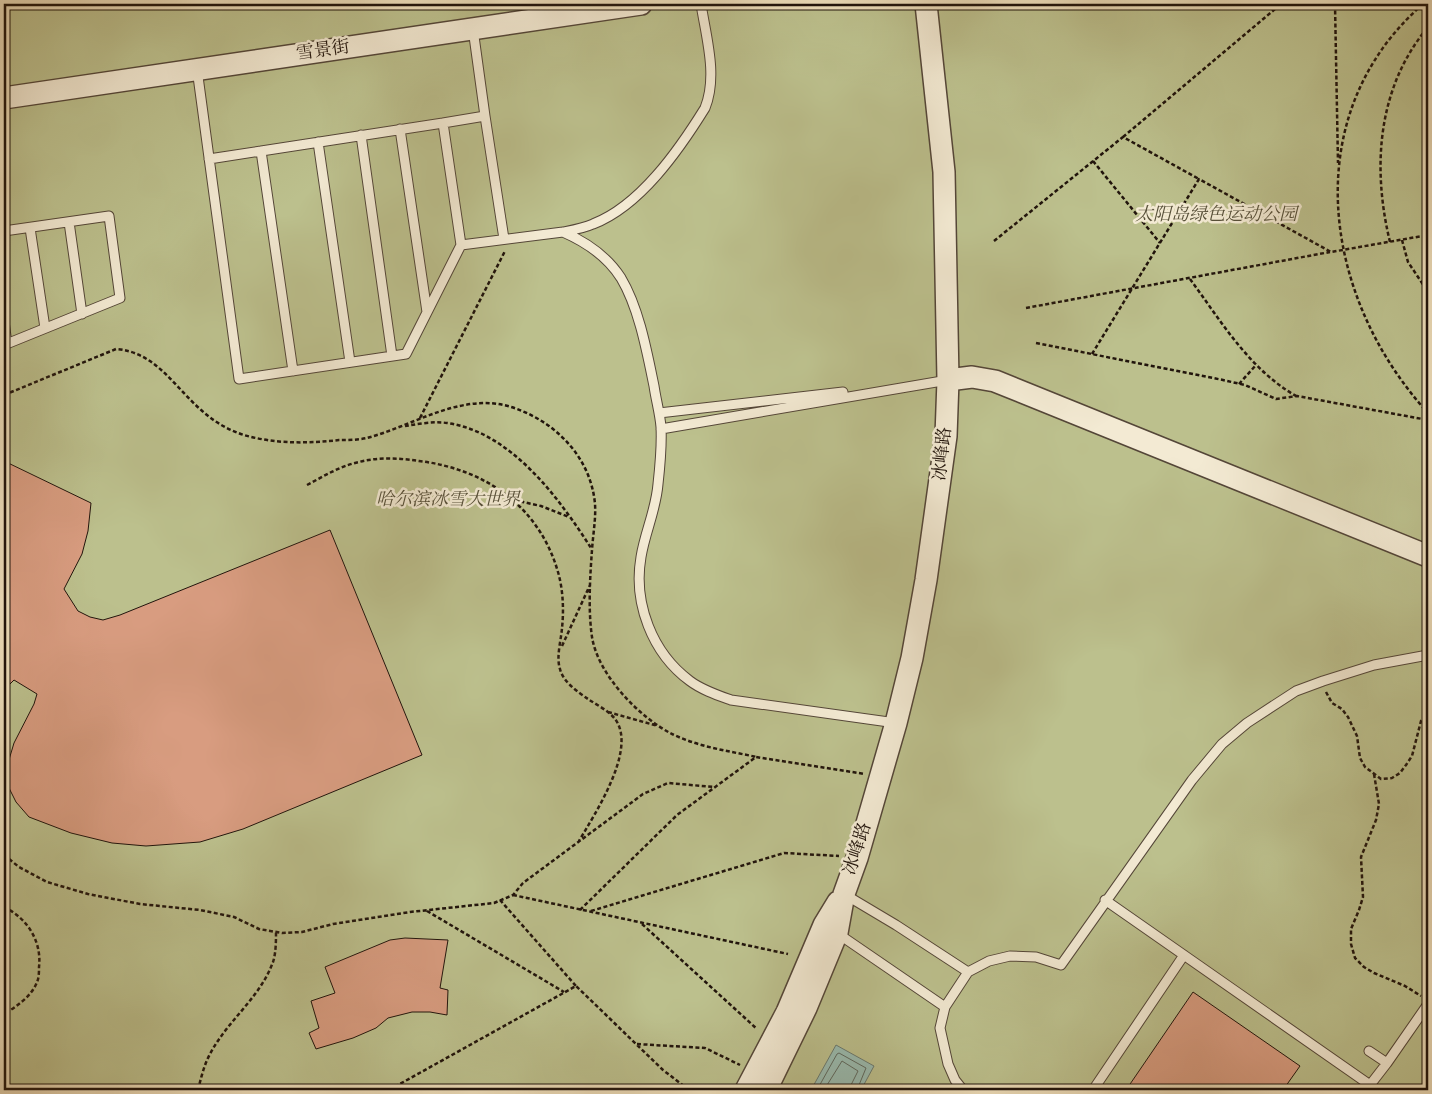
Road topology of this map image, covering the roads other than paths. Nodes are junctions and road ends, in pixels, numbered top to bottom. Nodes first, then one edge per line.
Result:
1 (641, 4) edge
2 (701, 4) edge
3 (926, 4) edge
4 (473, 29) junction
5 (197, 69) junction
6 (4, 98) edge
7 (485, 116) junction
8 (443, 122) junction
9 (400, 129) junction
10 (361, 135) junction
11 (318, 142) junction
12 (261, 151) junction
13 (209, 159) junction
14 (69, 222) junction
15 (30, 228) junction
16 (4, 232) edge
17 (563, 232) junction
18 (508, 239) junction
19 (461, 245) junction
20 (427, 312) junction
21 (82, 314) junction
22 (4, 321) edge
23 (45, 328) junction
24 (5, 344) edge
25 (392, 356) junction
26 (350, 362) junction
27 (293, 371) junction
28 (948, 380) junction
29 (659, 413) junction
30 (661, 429) junction
31 (1428, 556) edge
32 (1428, 655) edge
33 (896, 723) junction
34 (844, 894) junction
35 (1106, 900) junction
36 (831, 929) junction
37 (1184, 954) junction
38 (968, 972) junction
39 (1428, 1002) edge
40 (945, 1007) junction
41 (1369, 1051) dead end
42 (1387, 1063) junction
43 (484, 1090) edge
44 (542, 1090) edge
45 (568, 1090) edge
46 (746, 1090) edge
47 (766, 1090) edge
48 (963, 1090) edge
49 (1093, 1090) edge

1 - 4 street, 雪景街
2 - 17 lane
3 - 28 street, 冰峰路
4 - 5 street, 雪景街
4 - 7 lane
5 - 6 street, 雪景街
5 - 13 lane
7 - 8 lane
7 - 18 lane
8 - 9 lane
8 - 19 lane
9 - 10 lane
9 - 20 lane
10 - 11 lane
10 - 25 lane
11 - 12 lane
11 - 26 lane
12 - 13 lane
12 - 27 lane
13 - 27 lane
14 - 15 lane
14 - 21 lane
14 - 21 lane
15 - 16 lane
15 - 23 lane
17 - 18 lane
17 - 29 lane
18 - 19 lane
19 - 20 lane
20 - 25 lane
21 - 23 lane
22 - 24 lane
23 - 24 lane
25 - 26 lane
26 - 27 lane
28 - 29 lane
28 - 30 lane
28 - 31 street
28 - 33 street, 冰峰路
29 - 30 lane
30 - 33 lane
32 - 35 lane
33 - 34 street, 冰峰路
34 - 36 street, 冰峰路
34 - 38 lane
35 - 37 lane
35 - 38 lane
36 - 40 lane
36 - 46 street, 冰峰路
36 - 47 street, 冰峰路
37 - 42 lane
37 - 49 lane
38 - 40 lane
39 - 42 lane
40 - 48 lane
41 - 42 lane
43 - 44 lane
44 - 45 lane

